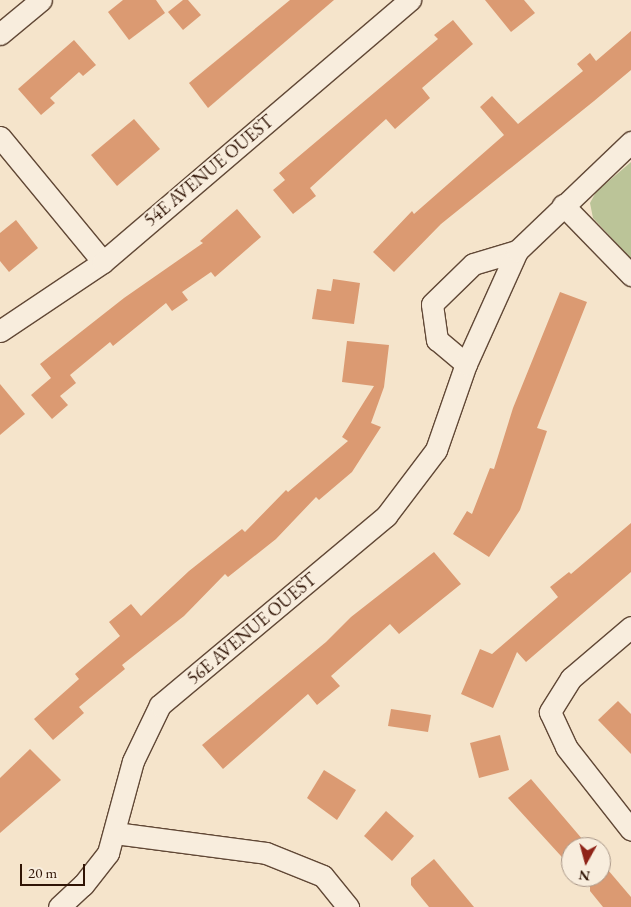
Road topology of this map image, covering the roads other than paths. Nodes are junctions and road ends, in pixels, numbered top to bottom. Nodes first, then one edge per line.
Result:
1 (41, 0) edge
2 (410, 0) edge
3 (0, 34) edge
4 (0, 137) edge
5 (631, 142) edge
6 (562, 205) junction
7 (517, 251) junction
8 (103, 262) junction
9 (631, 275) edge
10 (0, 331) edge
11 (466, 364) junction
12 (631, 627) edge
13 (631, 830) edge
14 (115, 833) junction
15 (59, 907) edge
16 (348, 907) edge

1 - 3 street
2 - 8 street, 54E AVENUE OUEST
4 - 8 street
5 - 6 street, 56E AVENUE OUEST
6 - 7 street, 56E AVENUE OUEST
6 - 9 street
7 - 11 street, 56E AVENUE OUEST
7 - 11 street, 56E AVENUE OUEST
8 - 10 street, 54E AVENUE OUEST
11 - 14 street, 56E AVENUE OUEST
12 - 13 street
14 - 15 street, 56E AVENUE OUEST
14 - 16 street

